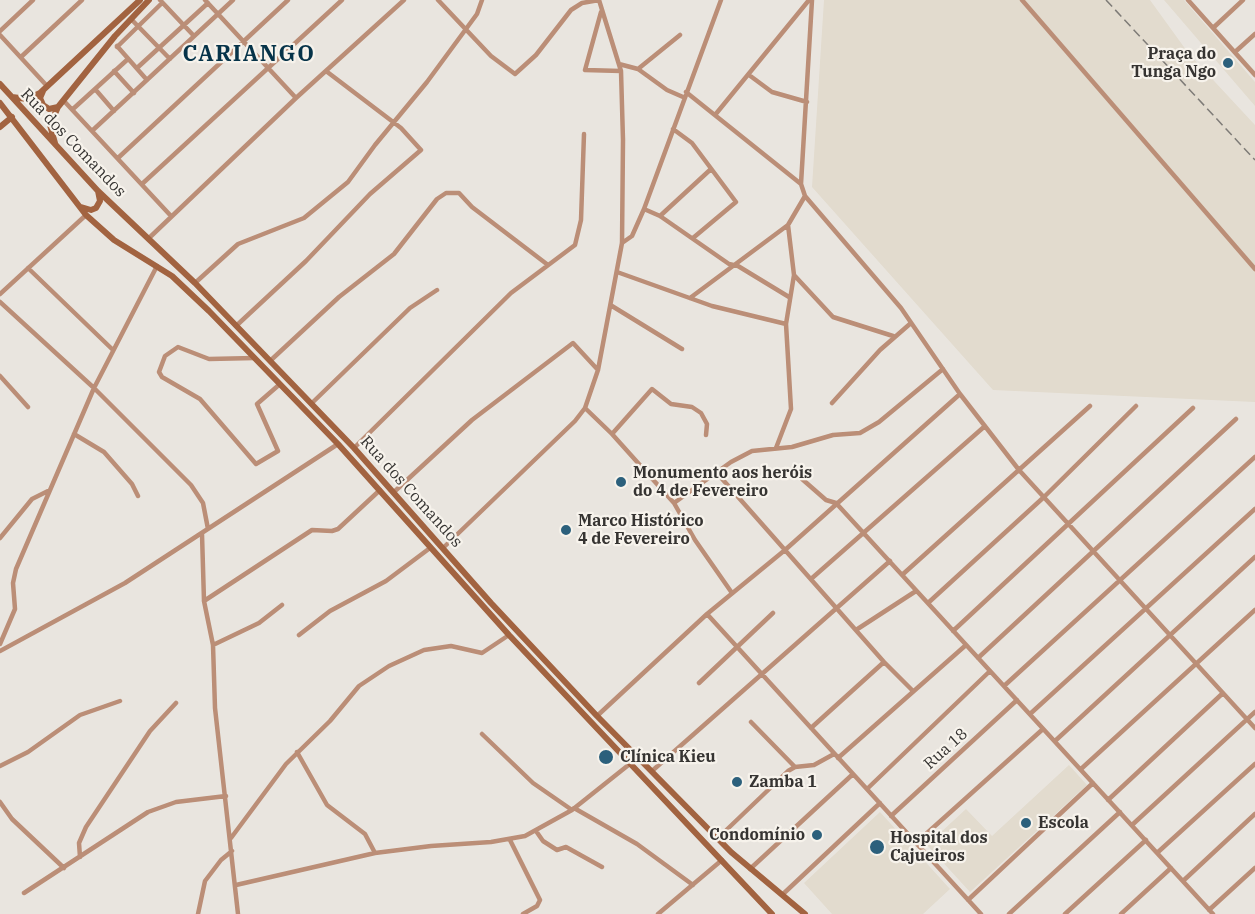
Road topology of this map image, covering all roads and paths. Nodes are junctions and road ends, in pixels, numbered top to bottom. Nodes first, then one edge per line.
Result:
1 (33, 0) edge
2 (82, 0) edge
3 (140, 0) edge
4 (149, 0) edge
5 (233, 0) edge
6 (288, 0) edge
7 (342, 0) edge
8 (404, 0) edge
9 (438, 0) edge
10 (483, 0) edge
11 (569, 0) edge
12 (599, 0) edge
13 (721, 0) edge
14 (811, 0) edge
15 (1022, 0) edge
16 (1243, 0) edge
17 (161, 1) edge
18 (1192, 1) edge
19 (206, 2) edge
20 (575, 6) junction
21 (601, 12) junction
22 (218, 14) junction
23 (131, 19) junction
24 (183, 24) junction
25 (138, 26) junction
26 (1213, 28) junction
27 (465, 29) junction
28 (0, 33) edge
29 (1255, 34) edge
30 (680, 35) dead end
31 (194, 36) junction
32 (244, 41) junction
33 (114, 44) junction
34 (159, 47) junction
35 (1235, 52) junction
36 (21, 57) junction
37 (128, 59) junction
38 (170, 59) junction
39 (619, 64) junction
40 (137, 68) junction
41 (269, 69) junction
42 (638, 69) junction
43 (621, 70) junction
44 (114, 71) junction
45 (326, 71) junction
46 (749, 75) junction
47 (1255, 75) edge
48 (147, 80) junction
49 (0, 84) edge
50 (45, 88) junction
51 (95, 89) junction
52 (134, 93) junction
53 (685, 95) junction
54 (9, 96) junction
55 (296, 98) junction
56 (64, 101) junction
57 (807, 102) junction
58 (0, 103) edge
59 (58, 107) junction
60 (73, 109) junction
61 (114, 111) junction
62 (715, 115) junction
63 (12, 117) junction
64 (393, 122) junction
65 (0, 127) edge
66 (673, 129) junction
67 (93, 130) junction
68 (584, 135) dead end
69 (57, 148) junction
70 (118, 158) junction
71 (711, 169) junction
72 (142, 184) junction
73 (801, 184) junction
74 (98, 190) junction
75 (805, 196) junction
76 (80, 207) junction
77 (644, 209) junction
78 (86, 215) junction
79 (171, 216) junction
80 (660, 216) junction
81 (788, 225) junction
82 (693, 238) junction
83 (148, 239) junction
84 (622, 243) junction
85 (733, 265) junction
86 (157, 266) junction
87 (548, 266) junction
88 (28, 268) junction
89 (1255, 269) edge
90 (617, 272) junction
91 (794, 275) junction
92 (195, 283) junction
93 (437, 290) dead end
94 (0, 294) edge
95 (789, 297) junction
96 (689, 298) junction
97 (0, 302) edge
98 (612, 306) junction
99 (911, 323) junction
100 (786, 324) junction
101 (236, 326) junction
102 (893, 336) junction
103 (682, 349) dead end
104 (113, 350) junction
105 (255, 358) junction
106 (270, 361) junction
107 (943, 369) junction
108 (598, 370) junction
109 (0, 376) edge
110 (280, 384) junction
111 (94, 388) junction
112 (960, 394) junction
113 (832, 403) dead end
114 (312, 404) junction
115 (1090, 406) dead end
116 (1136, 406) dead end
117 (28, 407) dead end
118 (585, 408) junction
119 (1193, 408) dead end
120 (1236, 419) dead end
121 (985, 426) junction
122 (74, 434) junction
123 (612, 434) junction
124 (706, 435) dead end
125 (338, 444) junction
126 (354, 448) junction
127 (776, 448) junction
128 (1255, 457) edge
129 (1019, 470) junction
130 (716, 472) junction
131 (802, 479) dead end
132 (380, 490) junction
133 (48, 491) junction
134 (394, 492) junction
135 (138, 496) dead end
136 (1044, 497) junction
137 (674, 503) junction
138 (836, 503) junction
139 (1255, 509) edge
140 (1068, 525) junction
141 (208, 529) junction
142 (862, 533) junction
143 (201, 534) junction
144 (0, 538) edge
145 (430, 548) junction
146 (443, 548) junction
147 (785, 550) junction
148 (1094, 552) junction
149 (1255, 556) edge
150 (890, 561) junction
151 (902, 575) junction
152 (811, 579) junction
153 (1120, 580) junction
154 (916, 591) junction
155 (732, 593) junction
156 (204, 601) junction
157 (928, 603) junction
158 (282, 605) dead end
159 (837, 609) junction
160 (1145, 609) junction
161 (1255, 610) edge
162 (773, 613) dead end
163 (707, 614) junction
164 (856, 630) junction
165 (953, 631) junction
166 (299, 635) dead end
167 (508, 635) junction
168 (1170, 636) junction
169 (0, 644) edge
170 (213, 645) junction
171 (966, 645) junction
172 (737, 647) junction
173 (0, 651) edge
174 (978, 658) junction
175 (884, 662) junction
176 (1196, 664) junction
177 (990, 671) junction
178 (762, 676) junction
179 (699, 683) dead end
180 (1004, 686) junction
181 (913, 691) junction
182 (1223, 693) junction
183 (1017, 700) junction
184 (120, 701) dead end
185 (176, 703) dead end
186 (1255, 712) edge
187 (1030, 714) junction
188 (597, 716) junction
189 (1247, 720) junction
190 (751, 722) dead end
191 (811, 728) junction
192 (1255, 728) edge
193 (1043, 729) junction
194 (482, 734) dead end
195 (1055, 741) junction
196 (297, 752) junction
197 (836, 756) junction
198 (631, 762) junction
199 (1255, 764) edge
200 (0, 766) edge
201 (795, 768) junction
202 (1081, 770) junction
203 (652, 771) junction
204 (853, 774) junction
205 (1093, 783) junction
206 (867, 789) junction
207 (226, 796) junction
208 (1108, 800) junction
209 (0, 802) edge
210 (880, 803) junction
211 (573, 809) junction
212 (1120, 812) junction
213 (1255, 814) edge
214 (891, 816) junction
215 (1132, 825) junction
216 (536, 831) junction
217 (231, 838) junction
218 (717, 839) junction
219 (510, 840) junction
220 (1146, 840) junction
221 (916, 843) junction
222 (232, 851) junction
223 (375, 853) junction
224 (1157, 853) junction
225 (80, 857) junction
226 (723, 859) junction
227 (602, 867) dead end
228 (64, 868) junction
229 (1172, 868) junction
230 (1255, 868) edge
231 (750, 869) junction
232 (1183, 881) junction
233 (236, 885) junction
234 (693, 885) junction
235 (24, 893) dead end
236 (782, 895) junction
237 (968, 900) junction
238 (1211, 912) edge
239 (198, 914) edge
240 (238, 914) edge
241 (523, 914) edge
242 (658, 914) edge
243 (772, 914) edge
244 (802, 914) edge
245 (981, 914) edge
246 (1009, 914) edge
247 (1065, 914) edge
248 (1121, 914) edge

1 - 28 street
2 - 36 street
3 - 50 main road
4 - 23 main road
5 - 22 street
6 - 32 street
7 - 41 street
8 - 45 street
9 - 27 street
10 - 27 street
11 - 20 street
12 - 20 street
12 - 21 street
13 - 53 street
14 - 46 street
14 - 57 street
15 - 89 street
16 - 26 street
17 - 24 street
17 - 25 street
18 - 26 street
19 - 22 street
19 - 24 street
20 - 27 street
21 - 39 street
21 - 43 street
22 - 31 street
22 - 32 street
23 - 25 street
23 - 33 main road
24 - 31 street
24 - 34 street
25 - 33 street
25 - 34 street
26 - 35 street
27 - 64 street
28 - 36 street
29 - 35 street
30 - 42 street
31 - 38 street
32 - 41 street
32 - 70 street
33 - 37 street
33 - 56 main road
34 - 38 street
34 - 40 street
35 - 47 street
36 - 50 street
37 - 40 street
37 - 44 street
38 - 48 street
39 - 42 street
39 - 43 street
40 - 48 street
41 - 55 street
41 - 72 street
42 - 53 street
43 - 84 street
44 - 51 street
44 - 52 street
45 - 55 street
45 - 64 street
46 - 57 street
46 - 62 street
48 - 52 street
49 - 54 main road, Rua dos Comandos
50 - 54 main road
50 - 59 main road
51 - 60 street
51 - 61 street
52 - 61 street
53 - 62 street
53 - 66 street
54 - 69 main road, Rua dos Comandos
55 - 79 street
56 - 59 main road
56 - 60 street
57 - 73 street
58 - 63 main road, Rua dos Comandos
59 - 69 main road
60 - 67 street
61 - 67 street
62 - 73 street
63 - 65 main road
63 - 76 main road, Rua dos Comandos
64 - 92 street
64 - 101 street
66 - 71 street
66 - 77 street
67 - 70 street
68 - 87 street
69 - 74 main road, Rua dos Comandos
70 - 72 street
71 - 80 street
71 - 82 street
72 - 79 street
73 - 75 street
74 - 76 main road
74 - 83 main road, Rua dos Comandos
75 - 81 street
75 - 99 street
76 - 78 main road, Rua dos Comandos
77 - 80 street
77 - 84 street
78 - 86 main road, Rua dos Comandos
78 - 88 street
79 - 83 street
80 - 82 street
81 - 85 street
81 - 91 street
82 - 85 street
83 - 92 main road, Rua dos Comandos
84 - 90 street
85 - 95 street
85 - 96 street
86 - 104 street
86 - 105 main road, Rua dos Comandos
87 - 106 street
87 - 126 street
88 - 94 street
88 - 104 street
90 - 96 street
90 - 98 street
91 - 95 street
91 - 102 street
92 - 101 main road, Rua dos Comandos
93 - 114 street
95 - 100 street
96 - 100 street
97 - 111 street
98 - 103 street
98 - 108 street
99 - 102 street
99 - 107 street
100 - 127 street
101 - 106 main road, Rua dos Comandos
102 - 113 street
104 - 111 street
105 - 110 main road, Rua dos Comandos
105 - 110 street
106 - 114 main road, Rua dos Comandos
107 - 112 street
107 - 127 street
108 - 118 street
108 - 134 street
109 - 117 street
110 - 125 main road, Rua dos Comandos
111 - 122 street
111 - 141 street
112 - 121 street
112 - 138 street
114 - 126 main road, Rua dos Comandos
115 - 129 street
116 - 136 street
118 - 123 street
118 - 146 street
119 - 140 street
120 - 148 street
121 - 129 street
121 - 142 street
122 - 133 street
122 - 135 street
123 - 124 street
123 - 137 street
125 - 132 main road, Rua dos Comandos
125 - 141 street
126 - 134 main road, Rua dos Comandos
127 - 130 street
128 - 153 street
129 - 136 street
129 - 151 street
130 - 137 street
130 - 147 street
131 - 138 street
132 - 145 main road, Rua dos Comandos
132 - 156 street
133 - 144 street
133 - 169 street
134 - 146 main road, Rua dos Comandos
136 - 140 street
136 - 157 street
137 - 155 street
138 - 142 street
138 - 147 street
139 - 160 street
140 - 148 street
140 - 165 street
141 - 143 street
142 - 150 street
142 - 152 street
143 - 156 street
143 - 173 street
145 - 166 street
145 - 167 main road, Rua dos Comandos
146 - 188 main road, Rua dos Comandos
147 - 152 street
147 - 155 street
148 - 153 street
148 - 174 street
149 - 168 street
150 - 151 street
150 - 159 street
151 - 154 street
152 - 159 street
153 - 160 street
153 - 180 street
154 - 157 street
154 - 164 street
155 - 163 street
156 - 170 street
157 - 165 street
158 - 170 street
159 - 164 street
159 - 178 street
160 - 168 street
160 - 187 street
161 - 176 street
162 - 172 street
163 - 172 street
163 - 188 street
164 - 175 street
165 - 171 street
167 - 196 street
167 - 198 main road, Rua dos Comandos
168 - 176 street
168 - 195 street
170 - 207 street
171 - 174 street
171 - 181 street
172 - 178 street
172 - 179 street
174 - 177 street
175 - 181 street
175 - 191 street
176 - 182 street
176 - 202 street
177 - 180 street
177 - 206 street
178 - 191 street
178 - 203 street
180 - 183 street
181 - 197 street
182 - 189 street
182 - 208 street
183 - 187 street
183 - 214 street, Rua 18
184 - 200 street
185 - 225 street
186 - 189 street
187 - 193 street
188 - 203 main road, Rua dos Comandos
189 - 192 street
189 - 215 street
190 - 201 street
191 - 197 street
193 - 195 street
193 - 221 street
194 - 211 street
195 - 202 street
196 - 217 street
196 - 223 street
197 - 201 street
197 - 204 street
198 - 211 street
198 - 226 main road, Rua dos Comandos
199 - 224 street
201 - 218 street
202 - 205 street
203 - 218 main road, Rua dos Comandos
204 - 206 street
204 - 231 street
205 - 208 street
205 - 237 street
206 - 210 street
207 - 217 street
207 - 225 street
208 - 212 street
209 - 228 street
210 - 214 street
210 - 236 street
211 - 216 street
211 - 234 street
212 - 215 street
212 - 246 street
213 - 232 street
214 - 221 street
215 - 220 street
216 - 219 street
216 - 227 street
217 - 222 street
218 - 231 main road, Rua dos Comandos
219 - 223 street
219 - 241 street
220 - 224 street
220 - 247 street
221 - 237 street
222 - 233 street
222 - 239 street
223 - 233 street
224 - 229 street
225 - 228 street
226 - 234 street
226 - 243 main road, Rua dos Comandos
228 - 235 street
229 - 232 street
229 - 248 street
230 - 238 street
231 - 236 main road, Rua dos Comandos
232 - 238 street
233 - 240 street
234 - 242 street
236 - 244 main road, Rua dos Comandos
237 - 245 street

